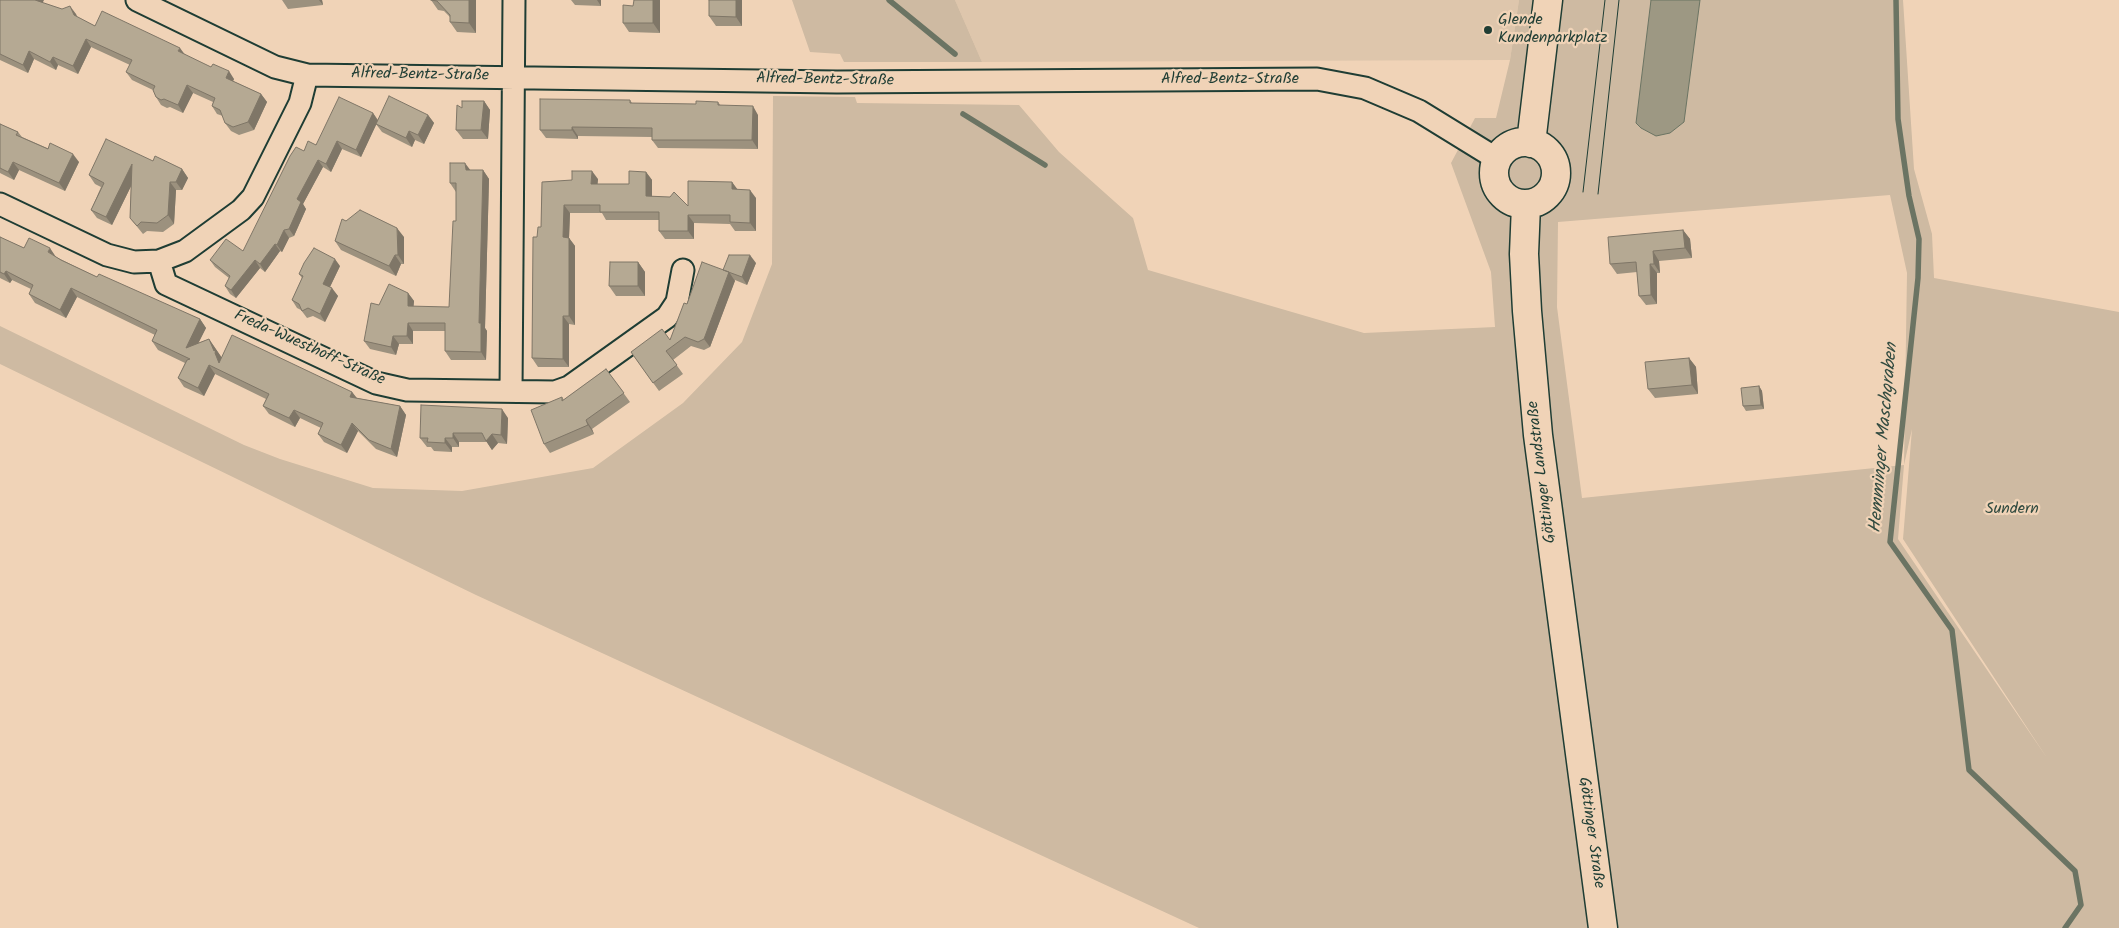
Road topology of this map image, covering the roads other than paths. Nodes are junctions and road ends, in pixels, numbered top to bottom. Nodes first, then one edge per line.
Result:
1 (137, 0) edge
2 (514, 0) edge
3 (1548, 0) edge
4 (163, 6) edge
5 (307, 75) junction
6 (515, 78) junction
7 (1531, 143) junction
8 (1496, 160) junction
9 (0, 204) edge
10 (1526, 205) junction
11 (159, 261) junction
12 (683, 270) dead end
13 (511, 391) junction
14 (1577, 737) joint
15 (1603, 928) edge

1 - 4 street, Alfred-Bentz-Straße
2 - 6 street
3 - 7 street
4 - 5 street, Alfred-Bentz-Straße
5 - 6 street, Alfred-Bentz-Straße
5 - 11 street
6 - 8 street, Alfred-Bentz-Straße
6 - 13 street
7 - 8 street
7 - 10 street
8 - 10 street
9 - 11 street
10 - 14 street, Göttinger Landstraße
11 - 13 street, Freda-Wuesthoff-Straße
12 - 13 street, Freda-Wuesthoff-Straße
14 - 15 street, Göttinger Straße

